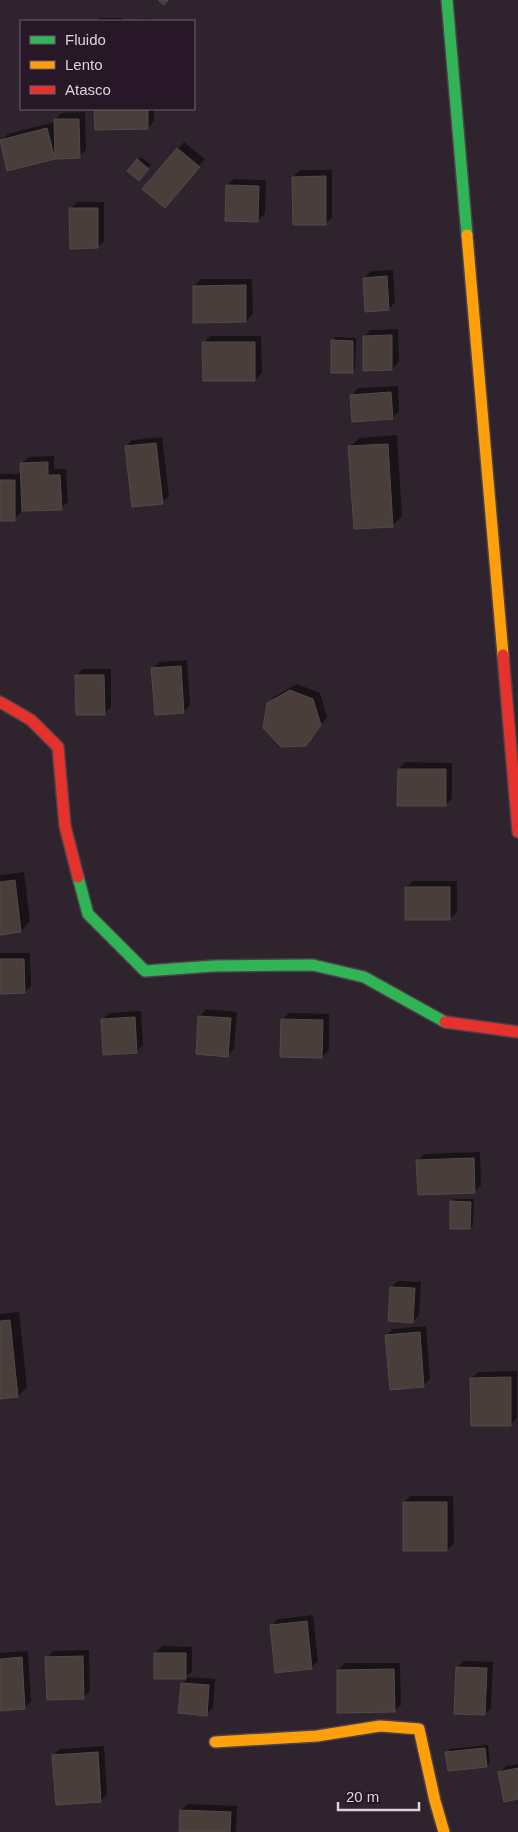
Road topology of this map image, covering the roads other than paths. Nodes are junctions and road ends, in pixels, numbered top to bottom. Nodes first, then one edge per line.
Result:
1 (447, 0) edge
2 (0, 702) edge
3 (518, 832) edge
4 (518, 1032) edge
5 (215, 1742) dead end
6 (444, 1832) edge

1 - 3 street
2 - 4 street
5 - 6 street

